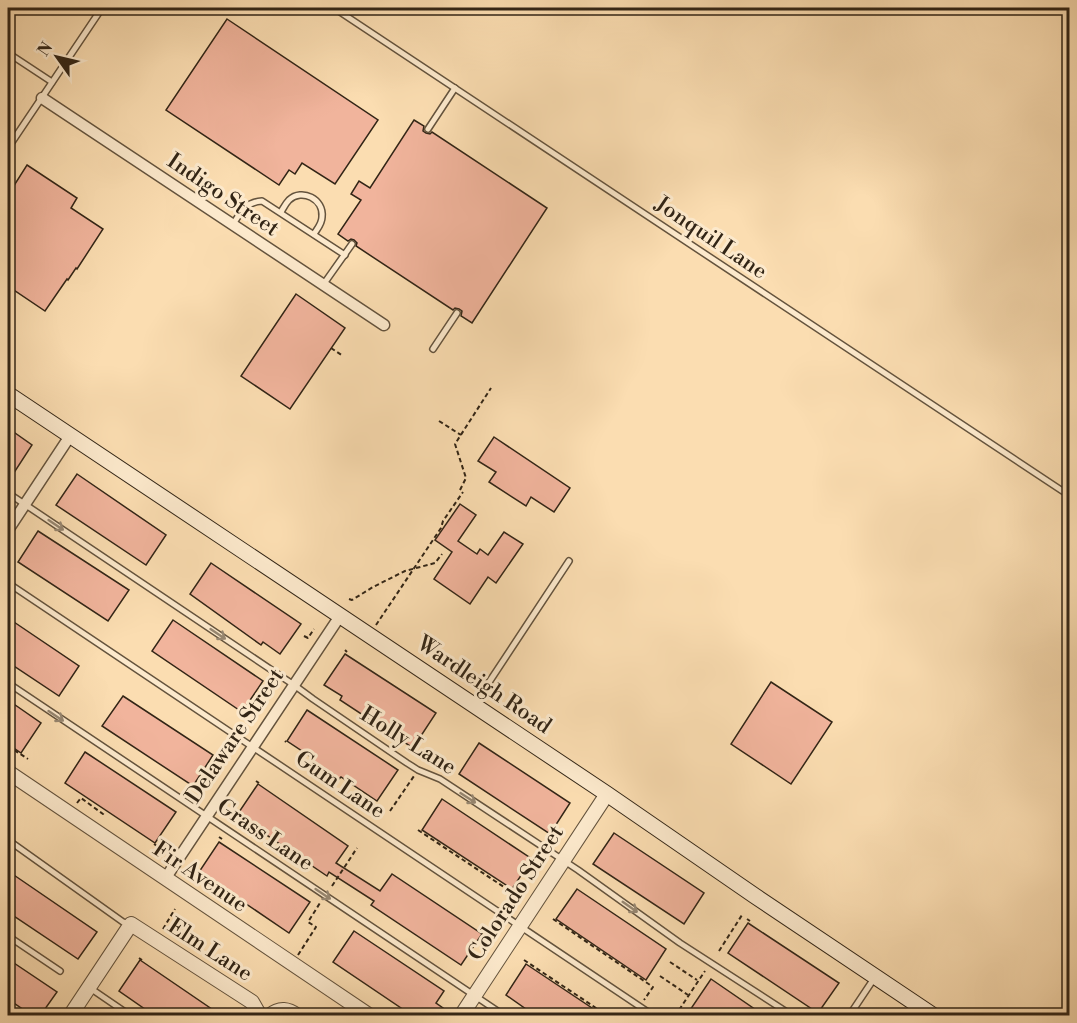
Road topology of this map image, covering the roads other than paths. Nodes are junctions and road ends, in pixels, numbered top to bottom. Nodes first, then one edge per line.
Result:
1 (102, 8) edge
2 (334, 8) edge
3 (8, 53) edge
4 (52, 82) junction
5 (455, 88) junction
6 (42, 98) junction
7 (429, 129) dead end
8 (8, 148) edge
9 (280, 213) junction
10 (232, 224) junction
11 (314, 234) junction
12 (352, 244) dead end
13 (345, 255) junction
14 (323, 285) junction
15 (457, 313) dead end
16 (384, 325) dead end
17 (433, 349) dead end
18 (8, 394) edge
19 (69, 436) junction
20 (8, 493) edge
21 (1070, 496) edge
22 (24, 504) junction
23 (8, 530) edge
24 (569, 561) dead end
25 (8, 583) edge
26 (340, 616) junction
27 (8, 683) edge
28 (294, 684) junction
29 (474, 705) junction
30 (253, 747) junction
31 (8, 772) edge
32 (607, 794) junction
33 (207, 816) junction
34 (8, 840) edge
35 (563, 861) junction
36 (165, 879) junction
37 (131, 924) junction
38 (520, 926) junction
39 (8, 936) edge
40 (60, 971) dead end
41 (876, 977) junction
42 (88, 987) junction
43 (474, 995) junction
44 (70, 1016) edge
45 (131, 1016) edge
46 (260, 1016) edge
47 (269, 1016) edge
48 (298, 1016) edge
49 (370, 1016) edge
50 (460, 1016) edge
51 (505, 1016) edge
52 (654, 1016) edge
53 (792, 1016) edge
54 (849, 1016) edge
55 (934, 1016) edge

1 - 4 lane
2 - 5 lane, Jonquil Lane
3 - 4 lane
4 - 6 lane
5 - 7 lane
5 - 21 lane, Jonquil Lane
6 - 8 lane
6 - 10 street, Indigo Street
9 - 10 lane
9 - 11 lane
9 - 11 lane
10 - 14 street, Indigo Street
11 - 13 lane
12 - 13 lane
13 - 14 lane
14 - 16 street, Indigo Street
15 - 17 lane
18 - 19 main road, Wardleigh Road
19 - 22 street
19 - 26 main road, Wardleigh Road
20 - 22 lane, Holly Lane
22 - 23 street
22 -> 28 lane, Holly Lane
24 - 29 lane
25 - 30 lane, Gum Lane
26 - 28 street, Delaware Street
26 - 29 main road, Wardleigh Road
27 -> 33 lane, Grass Lane
28 - 30 street, Delaware Street
28 -> 35 lane, Holly Lane
29 - 32 main road, Wardleigh Road
30 - 33 street, Delaware Street
30 - 38 lane, Gum Lane
31 - 36 street, Fir Avenue
32 - 35 street, Colorado Street
32 - 41 main road, Wardleigh Road
33 - 36 street, Delaware Street
33 -> 43 lane, Grass Lane
34 - 37 lane
35 - 38 street, Colorado Street
35 -> 53 lane, Holly Lane
36 - 49 street, Fir Avenue
37 - 42 street
37 - 46 street, Elm Lane
38 - 43 street, Colorado Street
38 - 52 lane, Gum Lane
39 - 40 lane
41 - 54 lane
41 - 55 main road, Wardleigh Road
42 - 44 street
42 - 45 lane
43 - 50 street, Colorado Street
43 - 51 lane, Grass Lane
47 - 48 street

